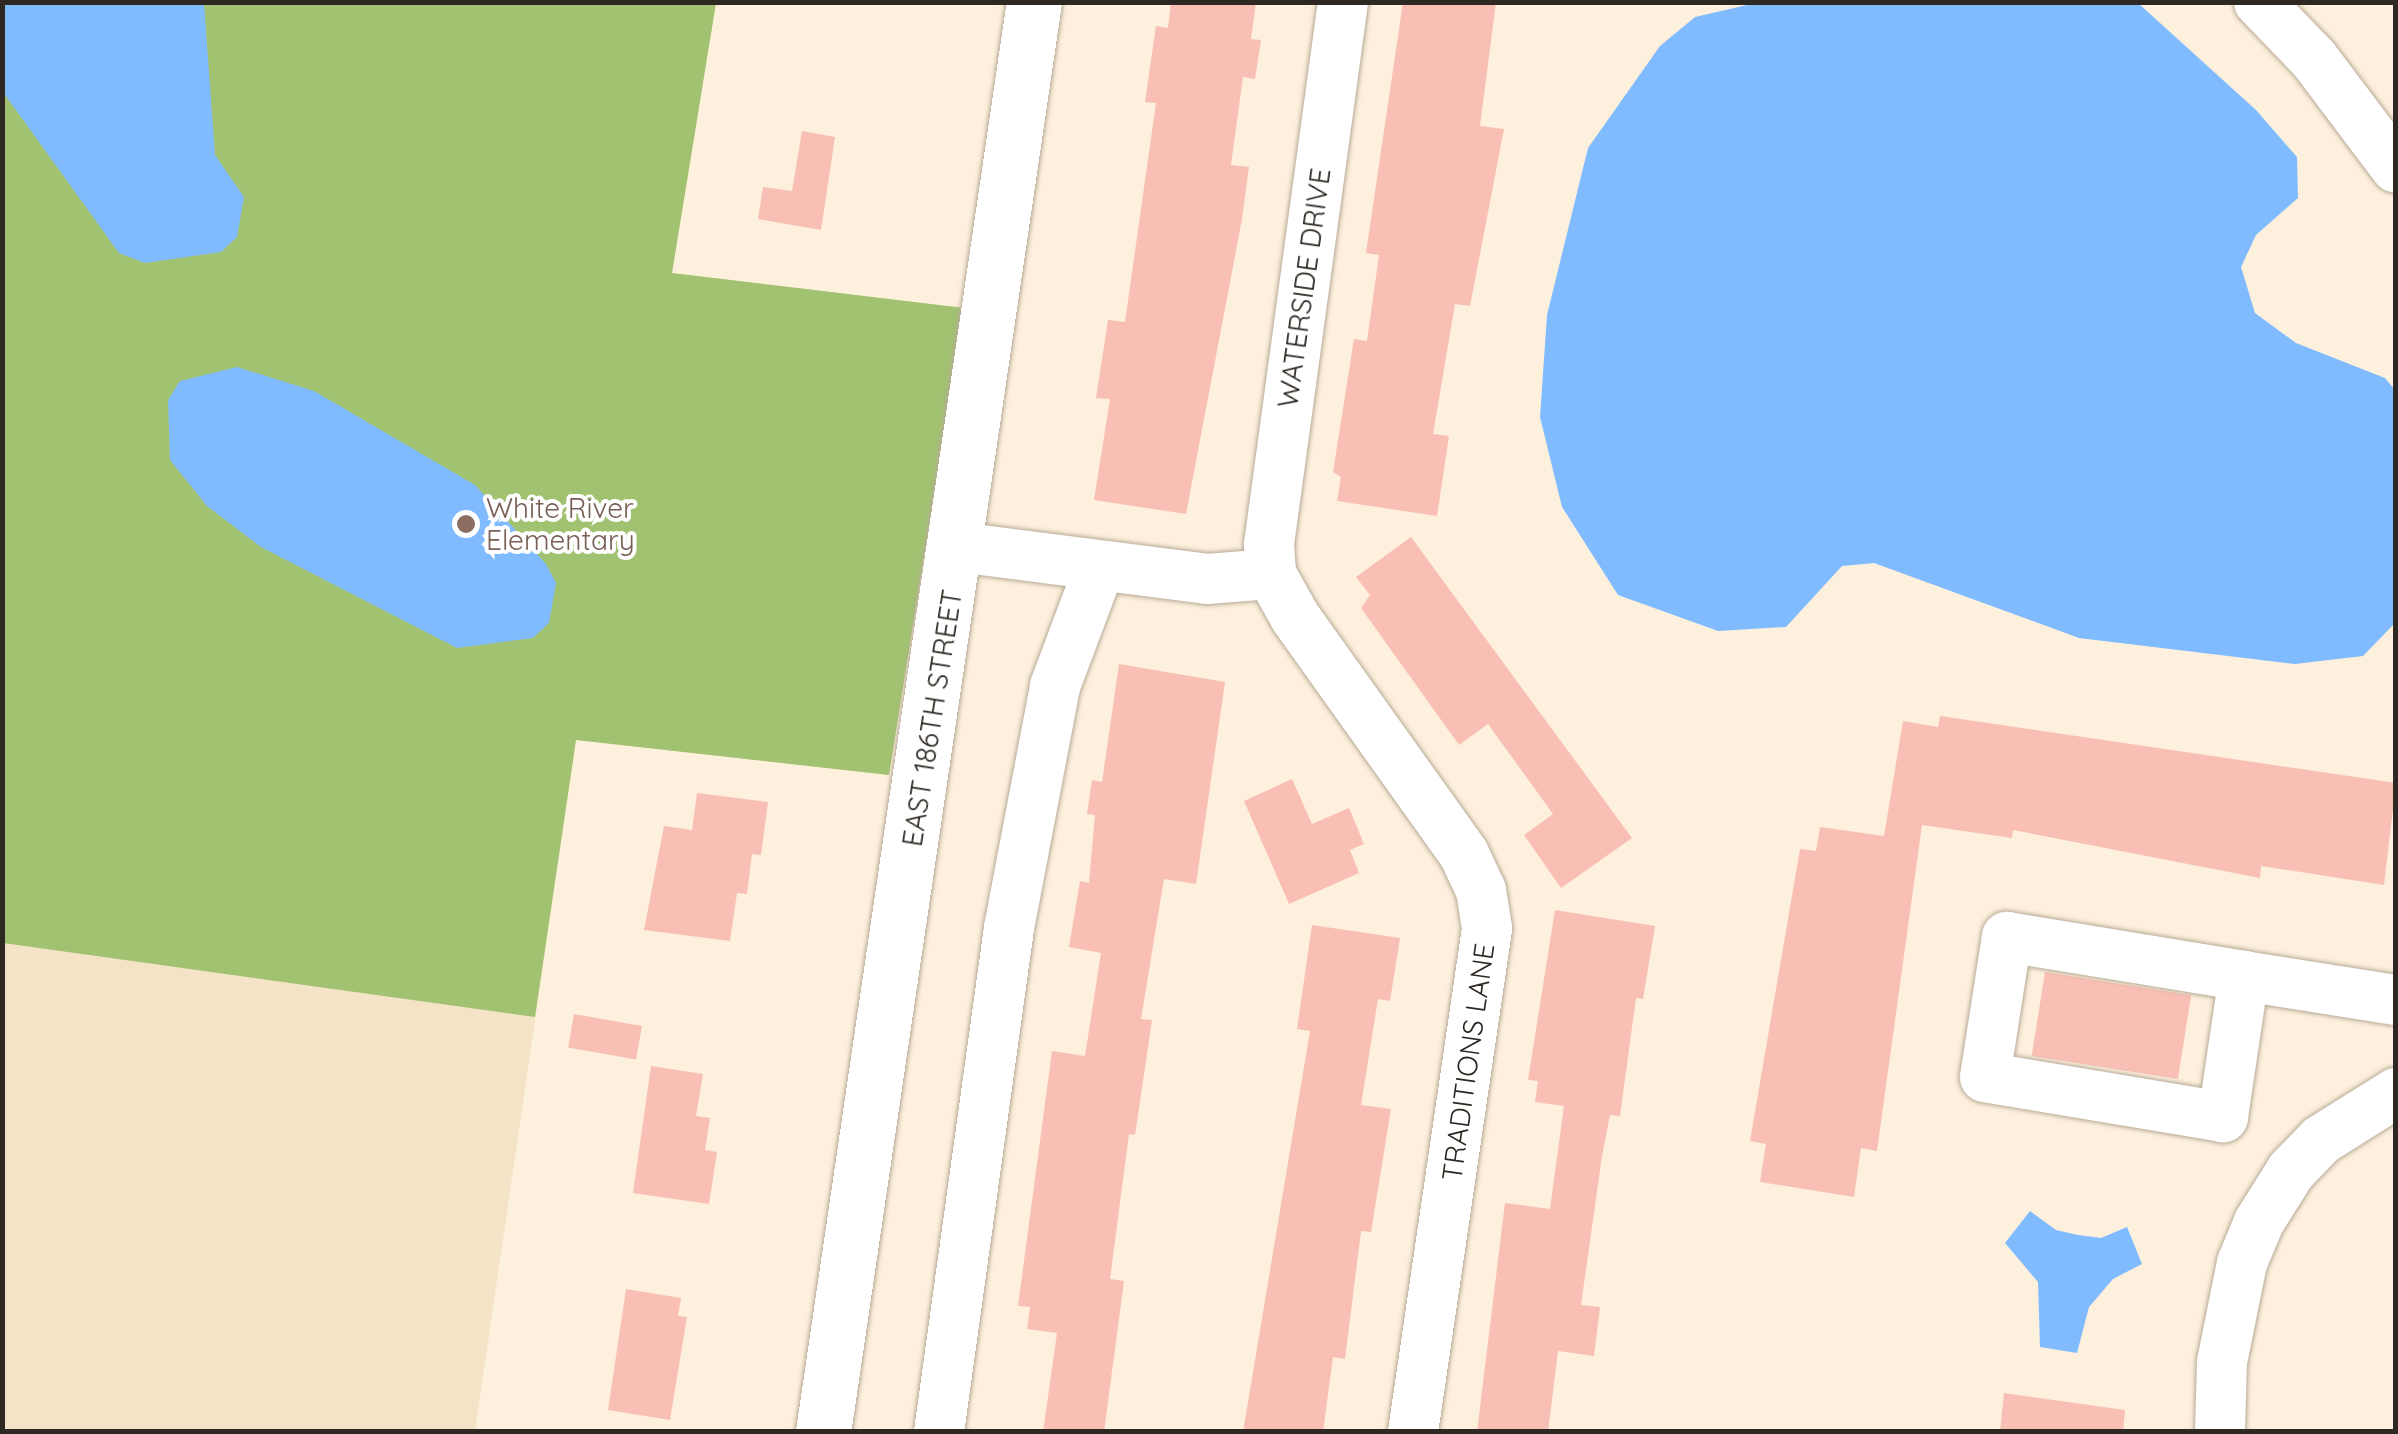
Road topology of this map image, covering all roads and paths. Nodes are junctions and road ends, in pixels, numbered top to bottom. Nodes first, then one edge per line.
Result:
1 (1034, 2) edge
2 (1343, 2) edge
3 (2259, 2) edge
4 (2396, 168) edge
5 (958, 547) junction
6 (1098, 569) junction
7 (1271, 574) junction
8 (2244, 976) junction
9 (2396, 1000) edge
10 (2396, 1093) edge
11 (822, 1432) edge
12 (939, 1432) edge
13 (1413, 1432) edge
14 (2220, 1432) edge

1 - 5 street, EAST 186TH STREET
2 - 7 street, WATERSIDE DRIVE
3 - 4 street
5 - 6 street
5 - 11 street, EAST 186TH STREET
6 - 7 street
6 - 12 street
7 - 13 street, TRADITIONS LANE
8 - 8 street
8 - 9 street
10 - 14 street

